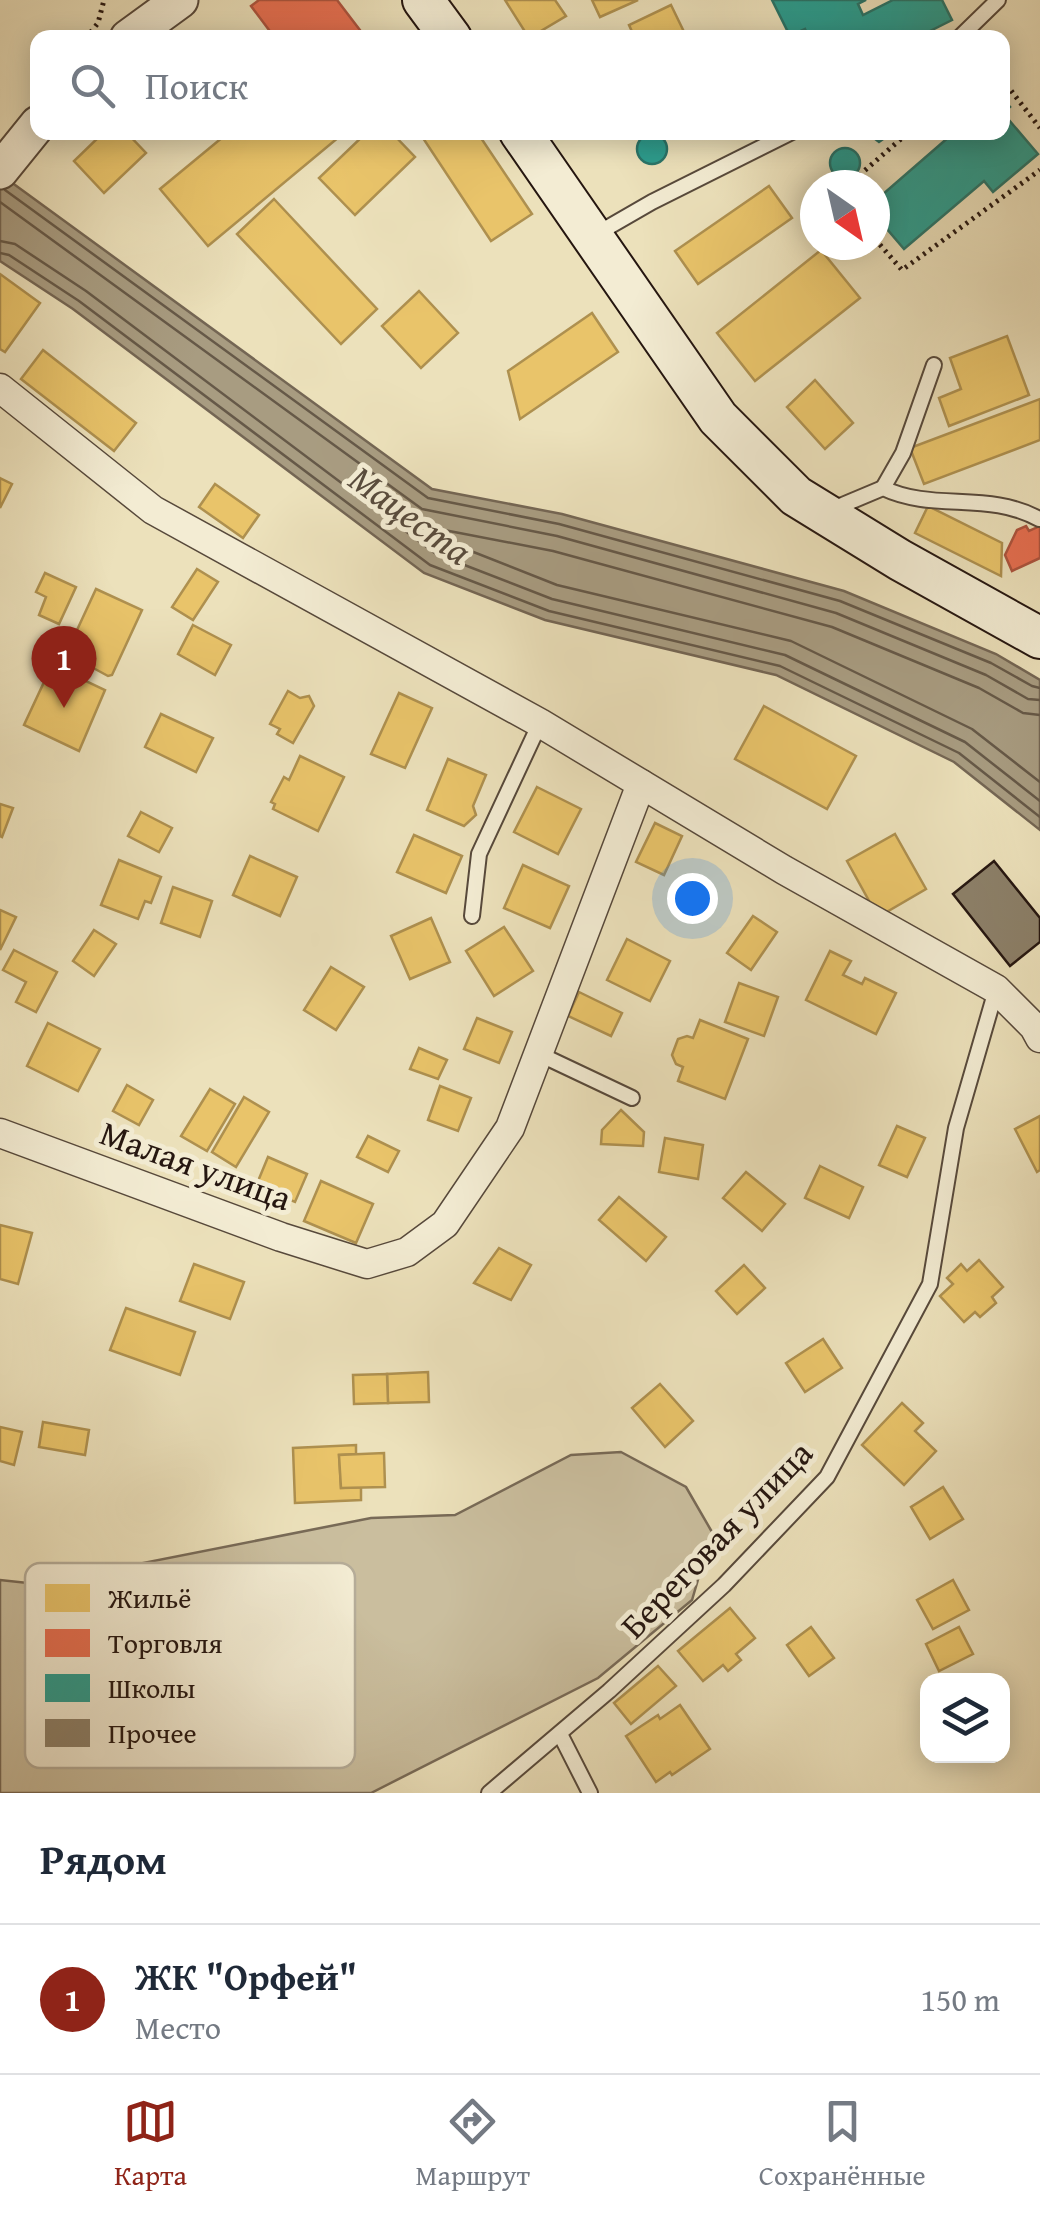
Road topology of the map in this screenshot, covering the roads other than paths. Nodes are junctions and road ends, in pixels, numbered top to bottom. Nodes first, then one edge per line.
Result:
1 (180, 0) edge
2 (422, 0) edge
3 (998, 0) edge
4 (139, 30) edge
5 (445, 30) edge
6 (966, 30) edge
7 (30, 134) edge
8 (526, 140) edge
9 (776, 140) edge
10 (0, 171) edge
11 (592, 236) junction
12 (934, 364) dead end
13 (0, 388) edge
14 (883, 488) junction
15 (824, 514) junction
16 (1039, 518) edge
17 (1034, 628) edge
18 (540, 723) junction
19 (640, 784) junction
20 (472, 916) dead end
21 (996, 990) junction
22 (1040, 1038) edge
23 (539, 1054) junction
24 (632, 1098) dead end
25 (0, 1133) edge
26 (560, 1734) junction
27 (489, 1793) edge
28 (590, 1793) edge

1 - 4 street
2 - 5 main road
3 - 6 lane
7 - 10 street
8 - 11 main road
9 - 11 lane
11 - 15 main road
12 - 14 lane
13 - 18 street
14 - 15 lane
14 - 16 lane
15 - 17 main road
18 - 19 street
18 - 20 lane
19 - 21 street
19 - 23 street
21 - 22 street
21 - 26 lane, Береговая улица
23 - 24 lane
23 - 25 street, Малая улица
26 - 27 lane, Береговая улица
26 - 28 lane

